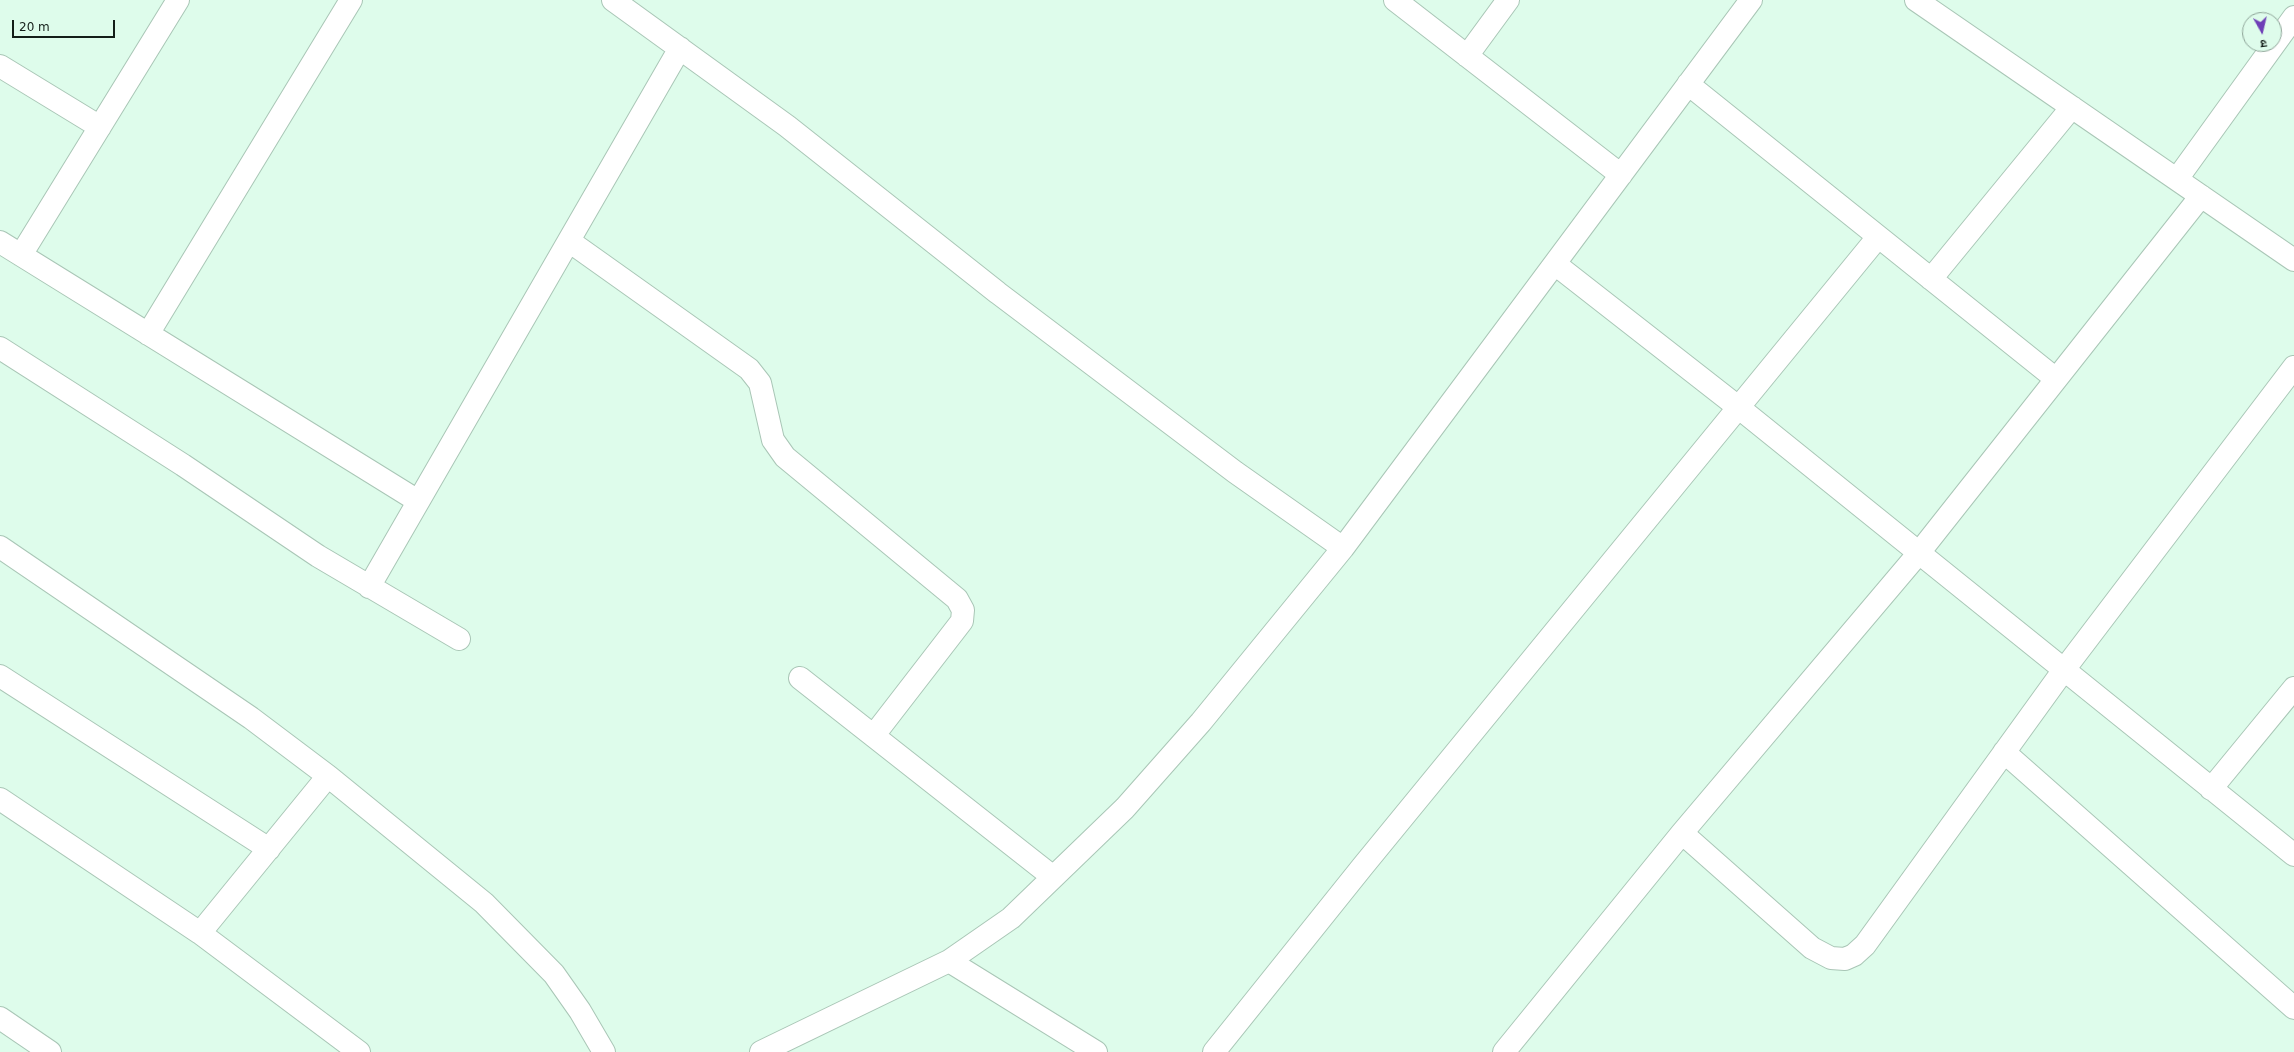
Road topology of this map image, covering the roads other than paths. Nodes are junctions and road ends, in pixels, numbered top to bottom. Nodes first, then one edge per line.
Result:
1 (178, 0) edge
2 (351, 0) edge
3 (613, 0) edge
4 (1395, 0) edge
5 (1508, 0) edge
6 (1750, 0) edge
7 (1916, 0) edge
8 (639, 7) edge
9 (2294, 17) edge
10 (680, 48) junction
11 (1467, 56) junction
12 (0, 66) edge
13 (1688, 84) junction
14 (2072, 107) junction
15 (100, 127) junction
16 (1621, 175) junction
17 (2178, 179) junction
18 (2201, 196) junction
19 (1878, 237) junction
20 (568, 241) junction
21 (0, 242) edge
22 (21, 255) junction
23 (2294, 260) edge
24 (1555, 264) junction
25 (1931, 279) junction
26 (148, 334) junction
27 (0, 348) edge
28 (2294, 367) edge
29 (2056, 379) junction
30 (1738, 407) junction
31 (418, 501) junction
32 (0, 546) edge
33 (1343, 548) junction
34 (1918, 554) junction
35 (369, 587) junction
36 (459, 638) dead end
37 (2063, 670) junction
38 (0, 676) edge
39 (800, 678) dead end
40 (2294, 688) edge
41 (874, 736) junction
42 (2004, 752) junction
43 (328, 776) junction
44 (2211, 789) junction
45 (0, 799) edge
46 (1682, 833) junction
47 (269, 849) junction
48 (2294, 855) edge
49 (1054, 877) junction
50 (200, 933) junction
51 (949, 961) junction
52 (2294, 1008) edge
53 (0, 1018) edge
54 (50, 1052) edge
55 (359, 1052) edge
56 (604, 1052) edge
57 (761, 1052) edge
58 (1096, 1052) edge
59 (1214, 1052) edge
60 (1504, 1052) edge

1 - 15 street
2 - 26 street
3 - 8 street
4 - 11 street
5 - 11 street
6 - 13 street
7 - 14 street
8 - 10 street
9 - 17 street
10 - 20 street
10 - 33 street
11 - 16 street
12 - 15 street
13 - 16 street
13 - 19 street
14 - 17 street
14 - 25 street
15 - 22 street
16 - 24 street
17 - 18 street
18 - 23 street
18 - 29 street
19 - 25 street
19 - 30 street
20 - 31 street
20 - 41 street
21 - 22 street
22 - 26 street
24 - 30 street
24 - 33 street
25 - 29 street
26 - 31 street
27 - 35 street
28 - 37 street
29 - 34 street
30 - 34 street
30 - 59 street
31 - 35 street
32 - 43 street
33 - 49 street
34 - 37 street
34 - 46 street
35 - 36 street
37 - 42 street
37 - 44 street
38 - 47 street
39 - 41 street
40 - 44 street
41 - 49 street
42 - 46 street
42 - 52 street
43 - 47 street
43 - 56 street
44 - 48 street
45 - 50 street
46 - 60 street
47 - 50 street
49 - 51 street
50 - 55 street
51 - 57 street
51 - 58 street
53 - 54 street

